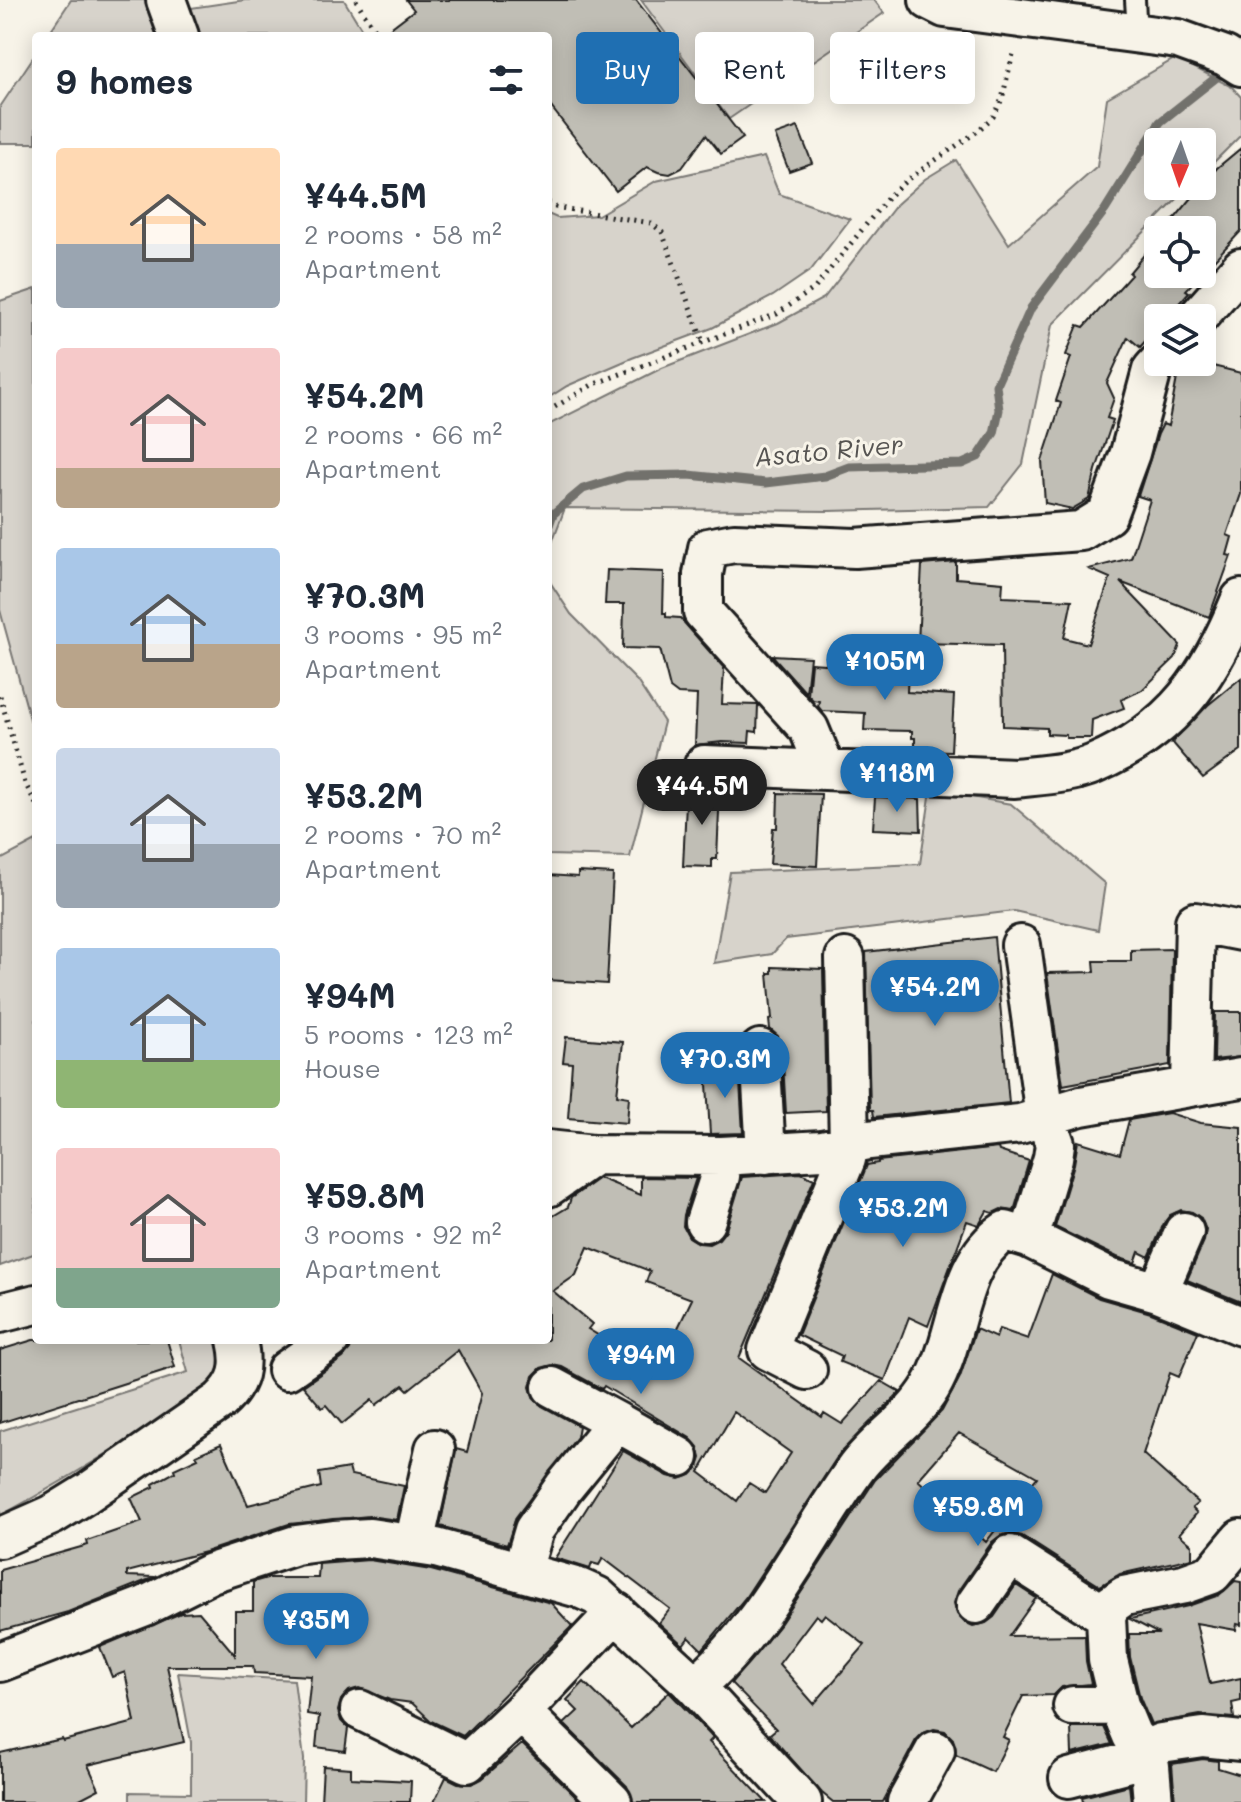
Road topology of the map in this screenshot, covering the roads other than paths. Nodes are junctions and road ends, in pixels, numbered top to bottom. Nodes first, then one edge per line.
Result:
1 (166, 0) edge
2 (929, 0) edge
3 (1136, 16) edge
4 (178, 32) edge
5 (1241, 66) edge
6 (1241, 268) edge
7 (1209, 304) edge
8 (1150, 376) edge
9 (1241, 599) edge
10 (704, 765) dead end
11 (826, 770) junction
12 (1241, 931) edge
13 (1021, 945) dead end
14 (845, 958) dead end
15 (760, 1049) dead end
16 (1241, 1078) edge
17 (1191, 1086) junction
18 (1045, 1116) junction
19 (849, 1144) junction
20 (552, 1150) edge
21 (766, 1154) junction
22 (594, 1155) junction
23 (722, 1156) junction
24 (552, 1184) edge
25 (705, 1222) dead end
26 (1184, 1232) dead end
27 (1029, 1238) junction
28 (1158, 1292) junction
29 (32, 1305) edge
30 (0, 1313) edge
31 (1241, 1326) edge
32 (238, 1344) edge
33 (324, 1344) edge
34 (287, 1370) dead end
35 (807, 1370) dead end
36 (552, 1387) dead end
37 (617, 1422) junction
38 (435, 1449) dead end
39 (679, 1457) dead end
40 (0, 1538) edge
41 (1241, 1539) edge
42 (414, 1544) junction
43 (522, 1571) junction
44 (976, 1604) dead end
45 (616, 1612) junction
46 (1106, 1616) junction
47 (0, 1662) edge
48 (695, 1686) junction
49 (1119, 1705) junction
50 (1073, 1706) dead end
51 (360, 1710) dead end
52 (521, 1712) junction
53 (1241, 1741) edge
54 (1145, 1750) junction
55 (935, 1751) dead end
56 (1069, 1778) dead end
57 (612, 1802) edge
58 (802, 1802) edge
59 (907, 1802) edge
60 (1153, 1802) edge

1 - 4 street
2 - 3 street
3 - 5 street
6 - 7 street
8 - 11 street
9 - 11 street
10 - 11 street
12 - 17 street
13 - 18 street
14 - 19 street
15 - 21 street
16 - 17 street
17 - 18 street
18 - 19 street
18 - 27 street
19 - 21 street
19 - 35 street
20 - 22 street
21 - 23 street
22 - 23 street
22 - 24 street
23 - 25 street
26 - 28 street
27 - 28 street
27 - 48 street
28 - 31 street
29 - 30 street
32 - 40 street
33 - 34 street
36 - 37 street
37 - 39 street
37 - 43 street
38 - 42 street
41 - 46 street
42 - 43 street
42 - 47 street
43 - 45 street
44 - 46 street
45 - 48 street
45 - 52 street
46 - 49 street
48 - 58 street
49 - 50 street
49 - 54 street
51 - 52 street
52 - 57 street
53 - 54 street
54 - 56 street
54 - 60 street
55 - 59 street

